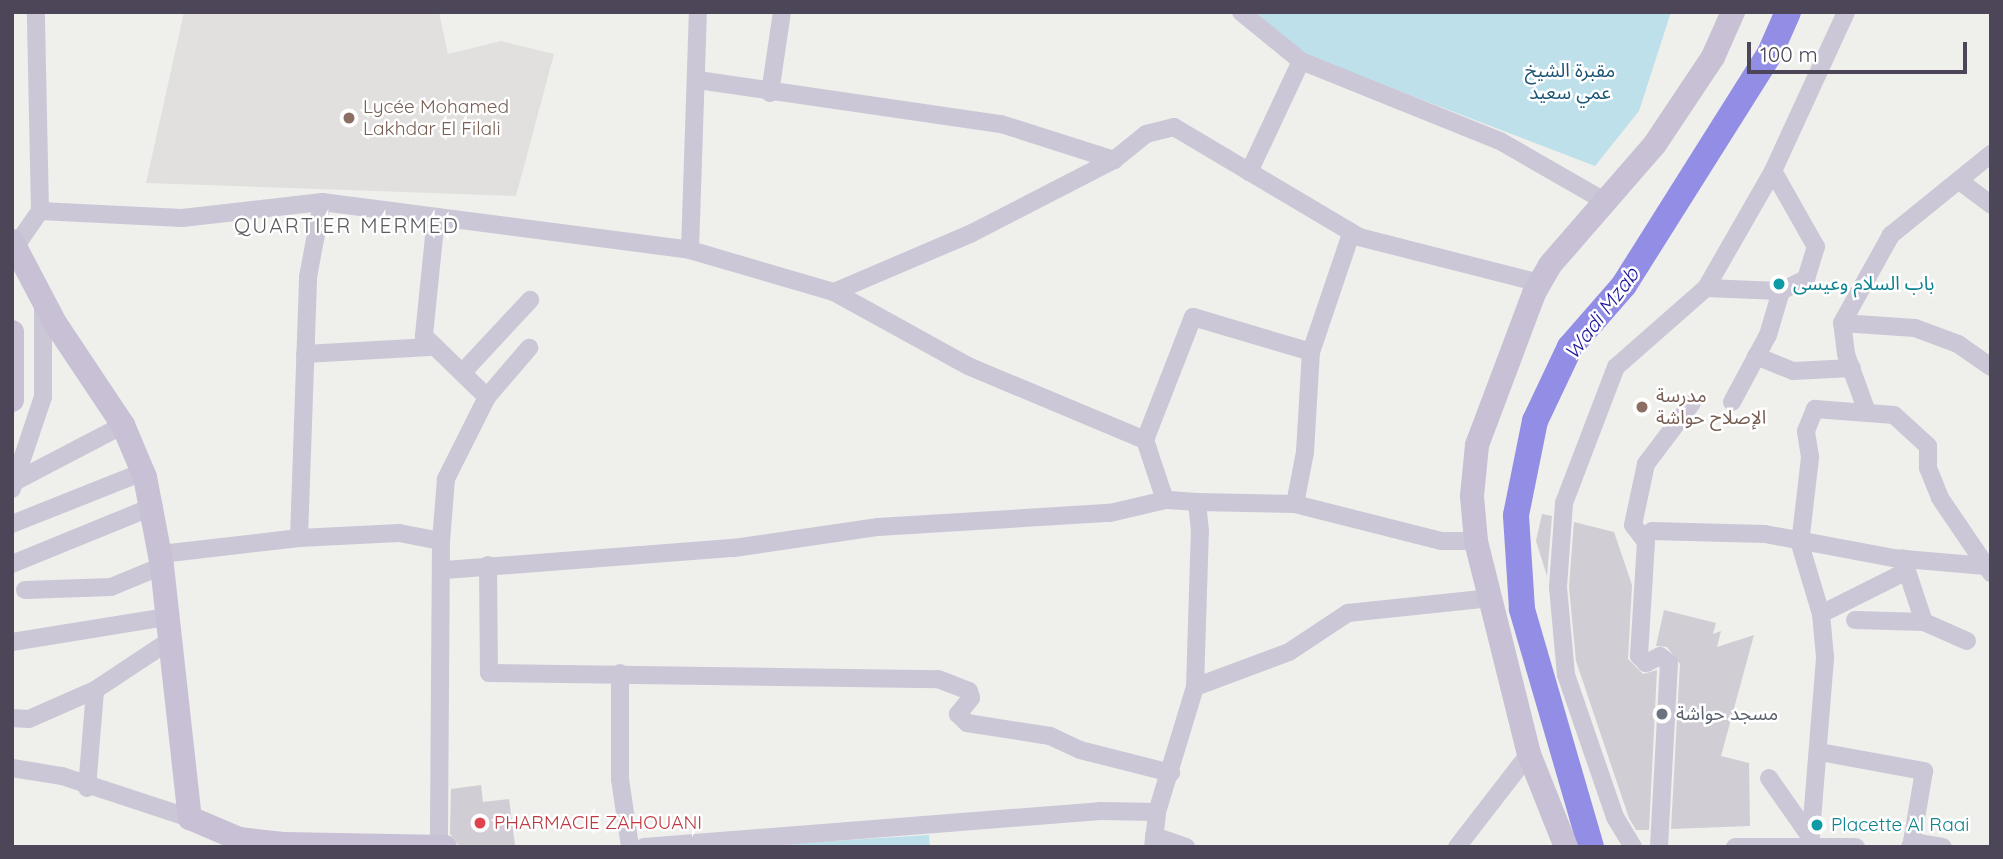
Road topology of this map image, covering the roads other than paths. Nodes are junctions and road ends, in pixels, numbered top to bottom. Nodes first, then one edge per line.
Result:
1 (36, 12) edge
2 (698, 12) edge
3 (782, 12) edge
4 (1241, 12) edge
5 (1733, 12) edge
6 (1846, 12) edge
7 (1301, 61) junction
8 (698, 80) junction
9 (771, 93) junction
10 (1991, 154) edge
11 (1114, 160) junction
12 (1773, 171) junction
13 (1249, 172) junction
14 (1961, 182) junction
15 (1606, 201) junction
16 (322, 202) junction
17 (1991, 205) edge
18 (40, 211) junction
19 (436, 217) junction
20 (1352, 234) junction
21 (14, 244) edge
22 (690, 250) junction
23 (1540, 283) junction
24 (1706, 288) junction
25 (1781, 291) junction
26 (834, 292) junction
27 (530, 300) dead end
28 (43, 302) junction
29 (1842, 323) junction
30 (12, 332) edge
31 (430, 347) junction
32 (529, 348) dead end
33 (1311, 352) junction
34 (305, 354) junction
35 (1756, 356) junction
36 (1991, 367) edge
37 (1852, 368) junction
38 (461, 373) junction
39 (487, 397) junction
40 (12, 400) edge
41 (1732, 402) dead end
42 (1692, 403) dead end
43 (1867, 412) junction
44 (123, 425) junction
45 (1145, 440) junction
46 (144, 472) junction
47 (14, 485) edge
48 (1165, 500) junction
49 (1197, 502) junction
50 (1294, 504) junction
51 (154, 506) junction
52 (12, 524) edge
53 (1652, 531) dead end
54 (299, 538) junction
55 (441, 541) junction
56 (1476, 541) junction
57 (1800, 544) junction
58 (161, 560) junction
59 (12, 564) edge
60 (488, 565) junction
61 (1905, 565) junction
62 (445, 570) junction
63 (1988, 570) edge
64 (25, 590) dead end
65 (1491, 598) junction
66 (1821, 614) junction
67 (1855, 620) dead end
68 (1924, 622) junction
69 (168, 629) junction
70 (1967, 641) dead end
71 (12, 642) edge
72 (620, 673) junction
73 (1195, 687) junction
74 (95, 690) junction
75 (12, 719) edge
76 (1820, 752) junction
77 (1529, 754) junction
78 (12, 768) edge
79 (1171, 773) junction
80 (1769, 778) dead end
81 (87, 788) junction
82 (1157, 812) junction
83 (190, 818) junction
84 (1154, 841) edge
85 (1810, 841) edge
86 (1911, 845) edge
87 (439, 846) edge
88 (680, 846) edge
89 (445, 847) edge
90 (630, 847) edge
91 (644, 847) edge
92 (1186, 847) edge
93 (1457, 847) edge
94 (1566, 847) edge
95 (1633, 847) edge
96 (1659, 847) edge
97 (1735, 847) edge
98 (1834, 847) edge
99 (1856, 847) edge
100 (1942, 847) edge

1 - 18 street
2 - 8 street
3 - 9 street
4 - 7 street
5 - 15 street
6 - 12 street
7 - 13 street
7 - 15 street
8 - 9 street
8 - 22 street
9 - 11 street
10 - 14 street
11 - 13 street
11 - 26 street
12 - 24 street
12 - 25 street
13 - 20 street
14 - 17 street
14 - 29 street
15 - 23 street
16 - 18 street
16 - 19 street
16 - 34 street
18 - 21 street
19 - 22 street
19 - 31 street
20 - 23 street
20 - 33 street
21 - 28 street
22 - 26 street
23 - 56 street
24 - 25 street
24 - 95 street
25 - 35 street
26 - 45 street
27 - 38 street
28 - 44 street
28 - 47 street
29 - 36 street
29 - 37 street
30 - 40 street
31 - 34 street
31 - 38 street
32 - 39 street
33 - 45 street
33 - 50 street
34 - 54 street
35 - 37 street
35 - 41 street
37 - 43 street
38 - 39 street
39 - 55 street
42 - 96 street
43 - 57 street
43 - 63 street
44 - 46 street
44 - 47 street
45 - 48 street
46 - 51 street
46 - 52 street
48 - 49 street
48 - 60 street
49 - 50 street
49 - 73 street
50 - 56 street
51 - 58 street
51 - 59 street
53 - 57 street
54 - 55 street
54 - 58 street
55 - 62 street
56 - 65 street
57 - 61 street
57 - 66 street
58 - 64 street
58 - 69 street
60 - 62 street
60 - 72 street
61 - 63 street
61 - 66 street
61 - 68 street
62 - 87 street
65 - 73 street
65 - 77 street
66 - 76 street
67 - 68 street
68 - 70 street
69 - 71 street
69 - 74 street
69 - 83 street
72 - 79 street
72 - 90 street
73 - 79 street
74 - 75 street
74 - 81 street
76 - 85 street
76 - 86 street
77 - 93 street
77 - 94 street
78 - 81 street
79 - 82 street
80 - 85 street
81 - 83 street
82 - 84 street
82 - 88 street
83 - 87 street
84 - 92 street
85 - 97 street
85 - 98 street
86 - 100 street
87 - 89 street
88 - 91 street
98 - 99 street

